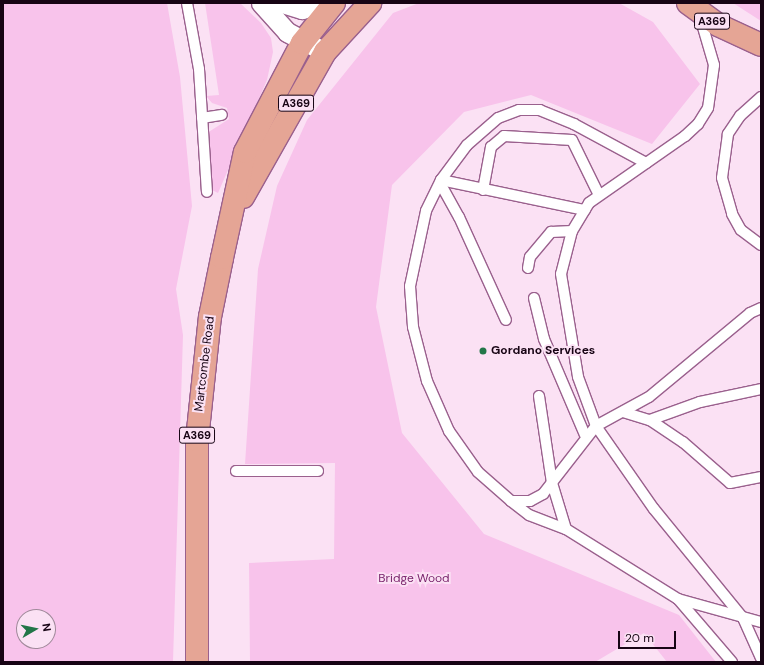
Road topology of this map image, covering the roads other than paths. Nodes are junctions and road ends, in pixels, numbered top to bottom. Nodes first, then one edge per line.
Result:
1 (187, 3) edge
2 (261, 3) edge
3 (282, 3) edge
4 (320, 3) edge
5 (334, 3) edge
6 (370, 3) edge
7 (692, 7) edge
8 (302, 43) junction
9 (761, 45) edge
10 (325, 52) junction
11 (761, 97) edge
12 (222, 115) dead end
13 (202, 118) junction
14 (646, 164) junction
15 (441, 182) junction
16 (483, 190) junction
17 (207, 192) dead end
18 (599, 195) junction
19 (585, 210) junction
20 (235, 212) junction
21 (572, 231) junction
22 (761, 245) edge
23 (528, 268) dead end
24 (534, 298) dead end
25 (761, 308) edge
26 (506, 320) dead end
27 (761, 389) edge
28 (539, 396) dead end
29 (623, 412) junction
30 (650, 420) junction
31 (596, 426) junction
32 (585, 435) junction
33 (236, 471) dead end
34 (318, 471) dead end
35 (761, 477) edge
36 (552, 482) junction
37 (511, 501) junction
38 (566, 529) junction
39 (678, 599) junction
40 (743, 618) junction
41 (761, 622) edge
42 (761, 658) edge
43 (197, 662) edge
44 (732, 662) edge

1 - 13 lane
2 - 8 street
3 - 4 street
5 - 8 main road, Martcombe Road / A369
6 - 10 main road, Martcombe Road / A369
7 - 9 main road, A369
7 - 14 lane
8 - 10 street
8 - 20 main road, Martcombe Road / A369
10 - 20 main road, Martcombe Road / A369
11 - 22 lane
12 - 13 lane
13 - 17 lane
14 - 15 lane
14 - 18 lane
15 - 16 lane
15 - 26 lane
15 - 37 lane
16 - 18 lane
16 - 19 lane
18 - 19 lane
19 - 21 lane
20 - 43 main road, Martcombe Road / A369
21 - 23 lane
21 - 31 lane
24 - 32 lane
25 - 29 lane
27 - 30 lane
28 - 36 lane
29 - 30 lane
29 - 31 lane
30 - 35 lane
31 - 32 lane
31 - 40 lane
32 - 36 lane
33 - 34 lane
36 - 37 lane
36 - 38 lane
37 - 38 lane
38 - 39 lane
39 - 40 lane
39 - 44 lane
40 - 41 lane
40 - 42 lane

